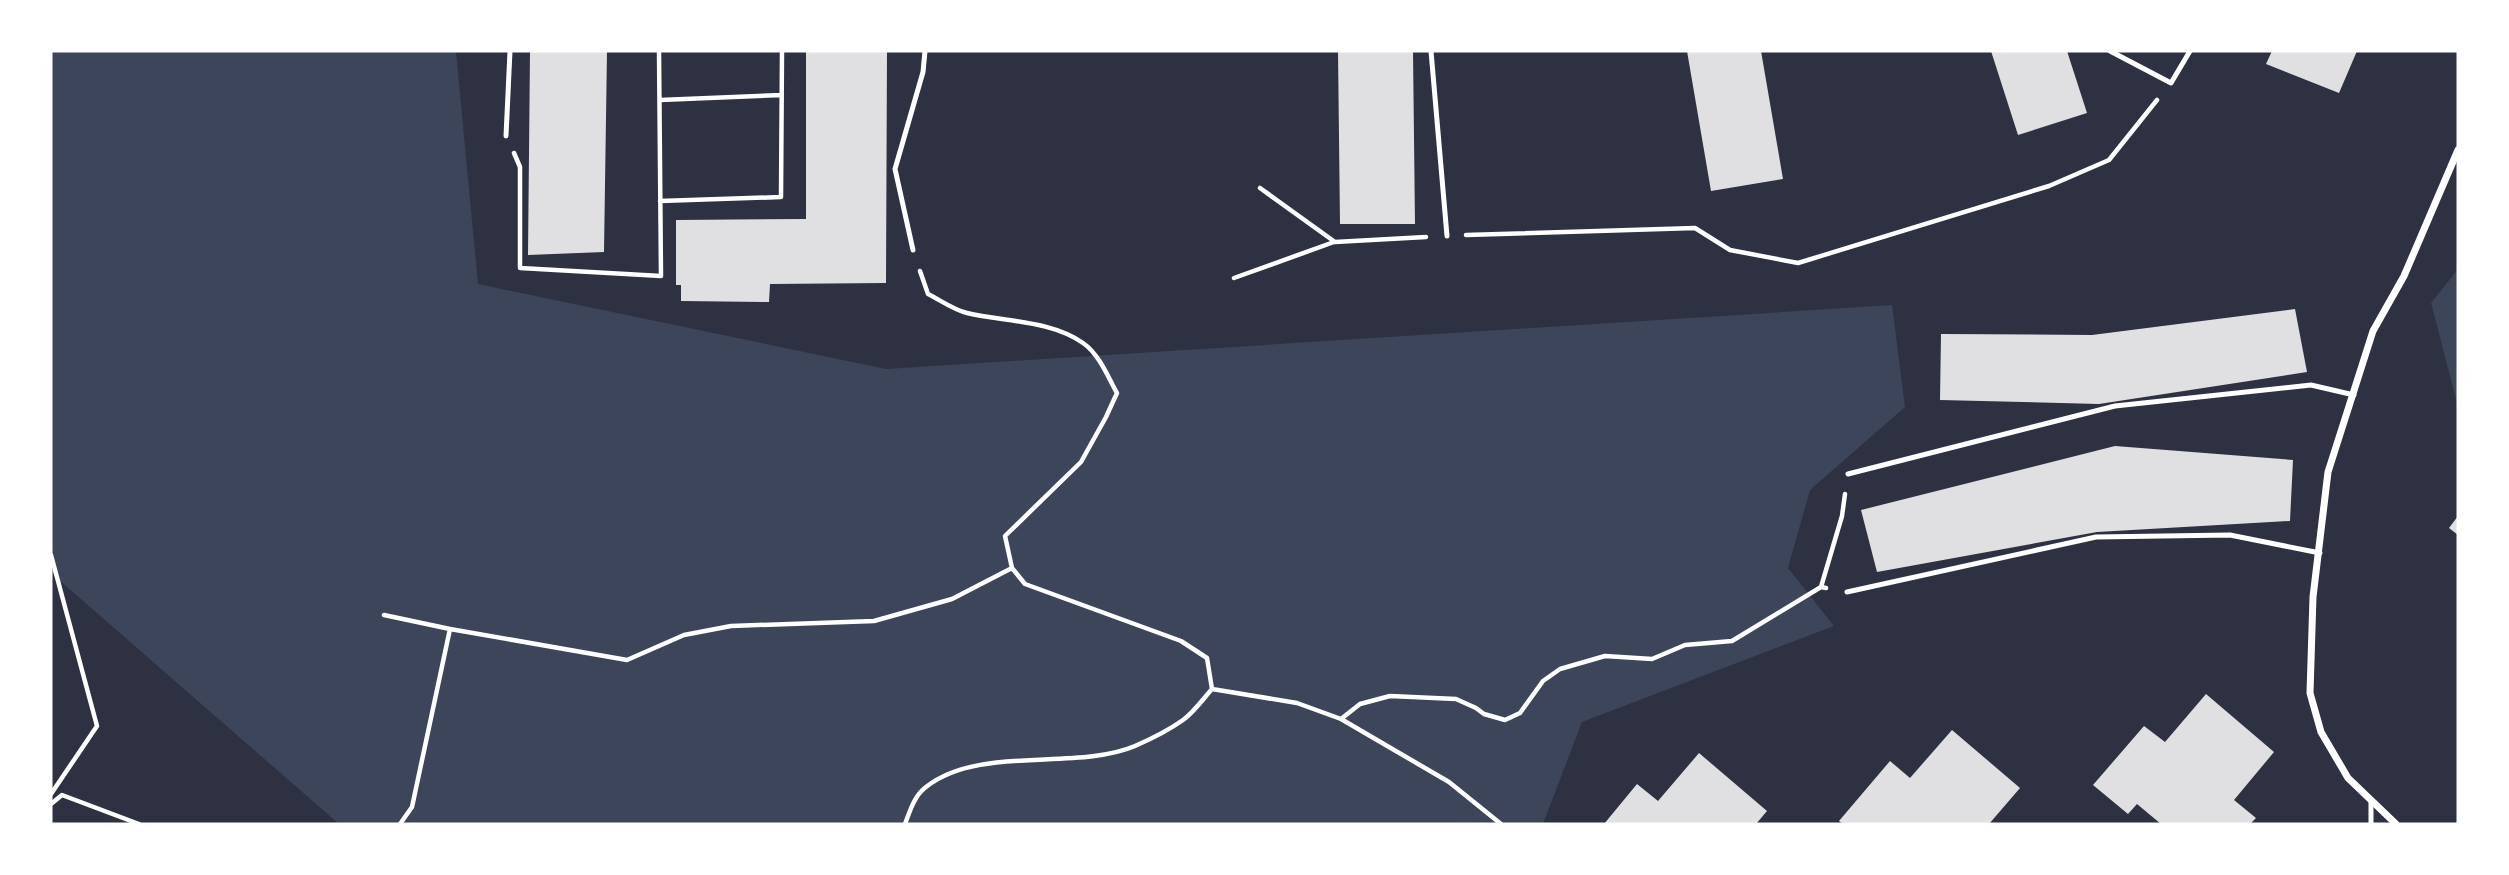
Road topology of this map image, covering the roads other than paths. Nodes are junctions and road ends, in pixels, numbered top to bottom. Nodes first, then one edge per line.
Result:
1 (510, 51) edge
2 (925, 51) edge
3 (1431, 51) edge
4 (2110, 51) edge
5 (2190, 51) edge
6 (506, 136) road end
7 (2458, 150) edge
8 (1447, 236) road end
9 (913, 250) road end
10 (2354, 395) junction
11 (1849, 474) dead end
12 (2320, 553) junction
13 (1847, 592) road end
14 (2371, 801) junction
15 (2371, 824) edge
16 (2396, 824) edge

1 - 6 lane
2 - 9 lane
3 - 8 lane
4 - 5 lane
7 - 10 street
10 - 11 lane
10 - 12 street
12 - 13 lane
12 - 14 street
14 - 15 lane
14 - 16 street

